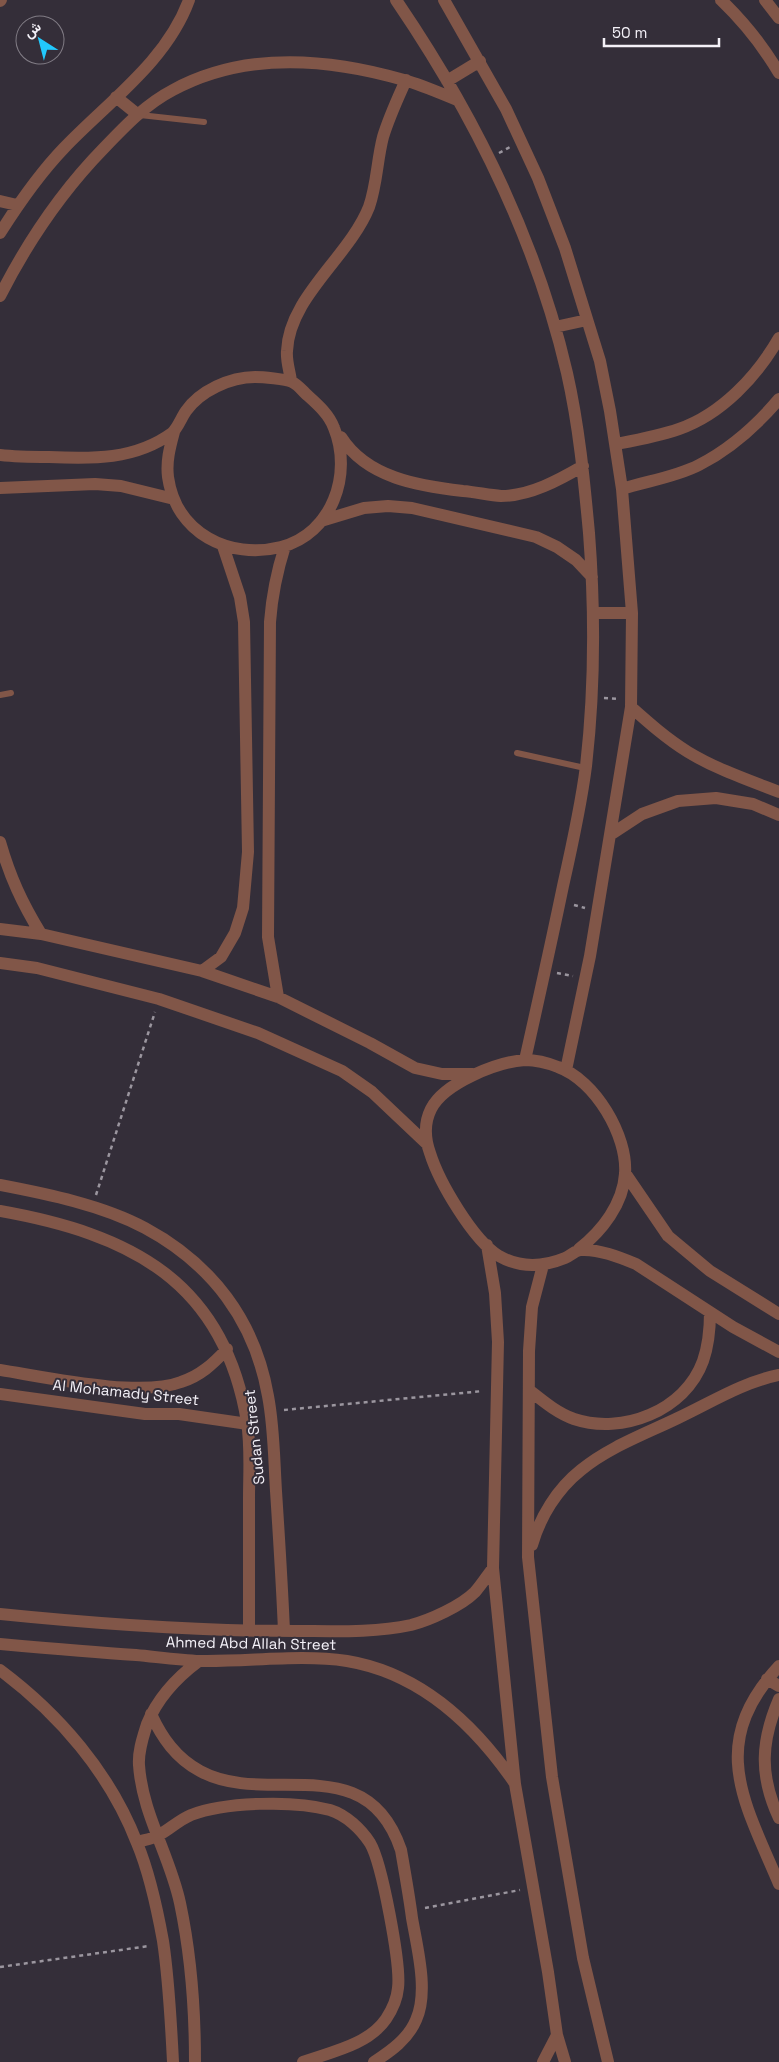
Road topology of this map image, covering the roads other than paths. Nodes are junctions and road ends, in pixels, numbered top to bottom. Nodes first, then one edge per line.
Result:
1 (189, 0) edge
2 (396, 0) edge
3 (444, 0) edge
4 (721, 0) edge
5 (765, 0) edge
6 (779, 18) edge
7 (480, 61) junction
8 (779, 73) edge
9 (406, 80) junction
10 (447, 81) junction
11 (116, 97) junction
12 (458, 100) junction
13 (137, 114) junction
14 (204, 122) dead end
15 (0, 201) edge
16 (18, 205) junction
17 (0, 233) edge
18 (0, 296) edge
19 (587, 320) junction
20 (555, 326) junction
21 (779, 338) edge
22 (291, 381) junction
23 (779, 398) edge
24 (334, 426) junction
25 (174, 432) junction
26 (616, 444) junction
27 (0, 455) edge
28 (583, 466) junction
29 (0, 488) edge
30 (622, 489) junction
31 (174, 499) junction
32 (321, 521) junction
33 (224, 546) junction
34 (285, 546) junction
35 (592, 577) junction
36 (594, 613) junction
37 (632, 613) junction
38 (11, 693) dead end
39 (0, 695) edge
40 (631, 703) junction
41 (517, 753) dead end
42 (585, 768) junction
43 (779, 792) edge
44 (779, 815) edge
45 (610, 835) junction
46 (0, 842) edge
47 (0, 929) edge
48 (42, 934) junction
49 (0, 964) edge
50 (202, 971) junction
51 (278, 997) junction
52 (525, 1060) junction
53 (566, 1070) junction
54 (476, 1074) junction
55 (427, 1144) junction
56 (625, 1173) junction
57 (0, 1185) edge
58 (0, 1211) edge
59 (487, 1245) junction
60 (579, 1249) junction
61 (542, 1265) junction
62 (710, 1312) junction
63 (779, 1314) edge
64 (227, 1349) junction
65 (779, 1352) edge
66 (0, 1370) edge
67 (779, 1375) edge
68 (529, 1390) junction
69 (0, 1394) edge
70 (248, 1424) junction
71 (528, 1557) junction
72 (493, 1568) junction
73 (0, 1614) edge
74 (248, 1631) junction
75 (284, 1631) junction
76 (0, 1644) edge
77 (199, 1661) junction
78 (779, 1666) edge
79 (0, 1670) edge
80 (767, 1679) junction
81 (779, 1686) edge
82 (779, 1699) edge
83 (151, 1714) junction
84 (515, 1784) junction
85 (779, 1818) edge
86 (158, 1836) junction
87 (137, 1842) junction
88 (779, 1884) edge
89 (557, 2035) junction
90 (174, 2062) edge
91 (195, 2062) edge
92 (303, 2062) edge
93 (374, 2062) edge
94 (542, 2062) edge
95 (565, 2062) edge
96 (608, 2062) edge

1 - 11 street
2 - 10 street
3 - 7 street
4 - 8 street
5 - 6 street
7 - 10 street
7 - 19 street
9 - 12 street
9 - 13 street
9 - 22 street
10 - 12 street
11 - 13 street
11 - 16 street
12 - 20 street
13 - 14 lane
13 - 18 street
15 - 16 street
16 - 17 street
19 - 20 street
19 - 26 street
20 - 28 street
21 - 26 street
22 - 24 street
22 - 25 street
23 - 30 street
24 - 28 street
24 - 32 street
25 - 27 street
25 - 31 street
26 - 30 street
28 - 35 street
29 - 31 street
30 - 37 street
31 - 33 street
32 - 34 street
32 - 35 street
33 - 34 street
33 - 50 street
34 - 51 street
35 - 36 street
36 - 37 street
36 - 42 street
37 - 40 street
38 - 39 lane
40 - 43 street
40 - 45 street
41 - 42 lane
42 - 52 street
44 - 45 street
45 - 53 street
46 - 48 street
47 - 48 street
48 - 50 street
49 - 55 street
50 - 51 street
51 - 54 street
52 - 53 street
52 - 54 street
53 - 56 street
54 - 55 street
55 - 59 street
56 - 60 street
56 - 63 street
57 - 75 street, Sudan Street
58 - 64 street, Sudan Street
59 - 61 street
59 - 72 street
60 - 61 street
60 - 62 street
61 - 68 street
62 - 65 street
62 - 68 street
64 - 66 street, Al Mohamady Street
64 - 70 street, Sudan Street
67 - 71 street
68 - 71 street
69 - 70 street, Al Mohamady Street
70 - 74 street, Sudan Street
71 - 96 street
72 - 75 street, Ahmed Abd Allah Street
72 - 84 street
73 - 74 street, Ahmed Abd Allah Street
74 - 75 street, Ahmed Abd Allah Street
76 - 77 street, Ahmed Abd Allah Street
77 - 83 street
77 - 84 street, Ahmed Abd Allah Street
78 - 80 street
79 - 87 street
80 - 81 street
80 - 88 street
82 - 85 street
83 - 86 street
83 - 93 street
84 - 89 street
86 - 87 street
86 - 91 street
86 - 92 street
87 - 90 street
89 - 94 street
89 - 95 street

